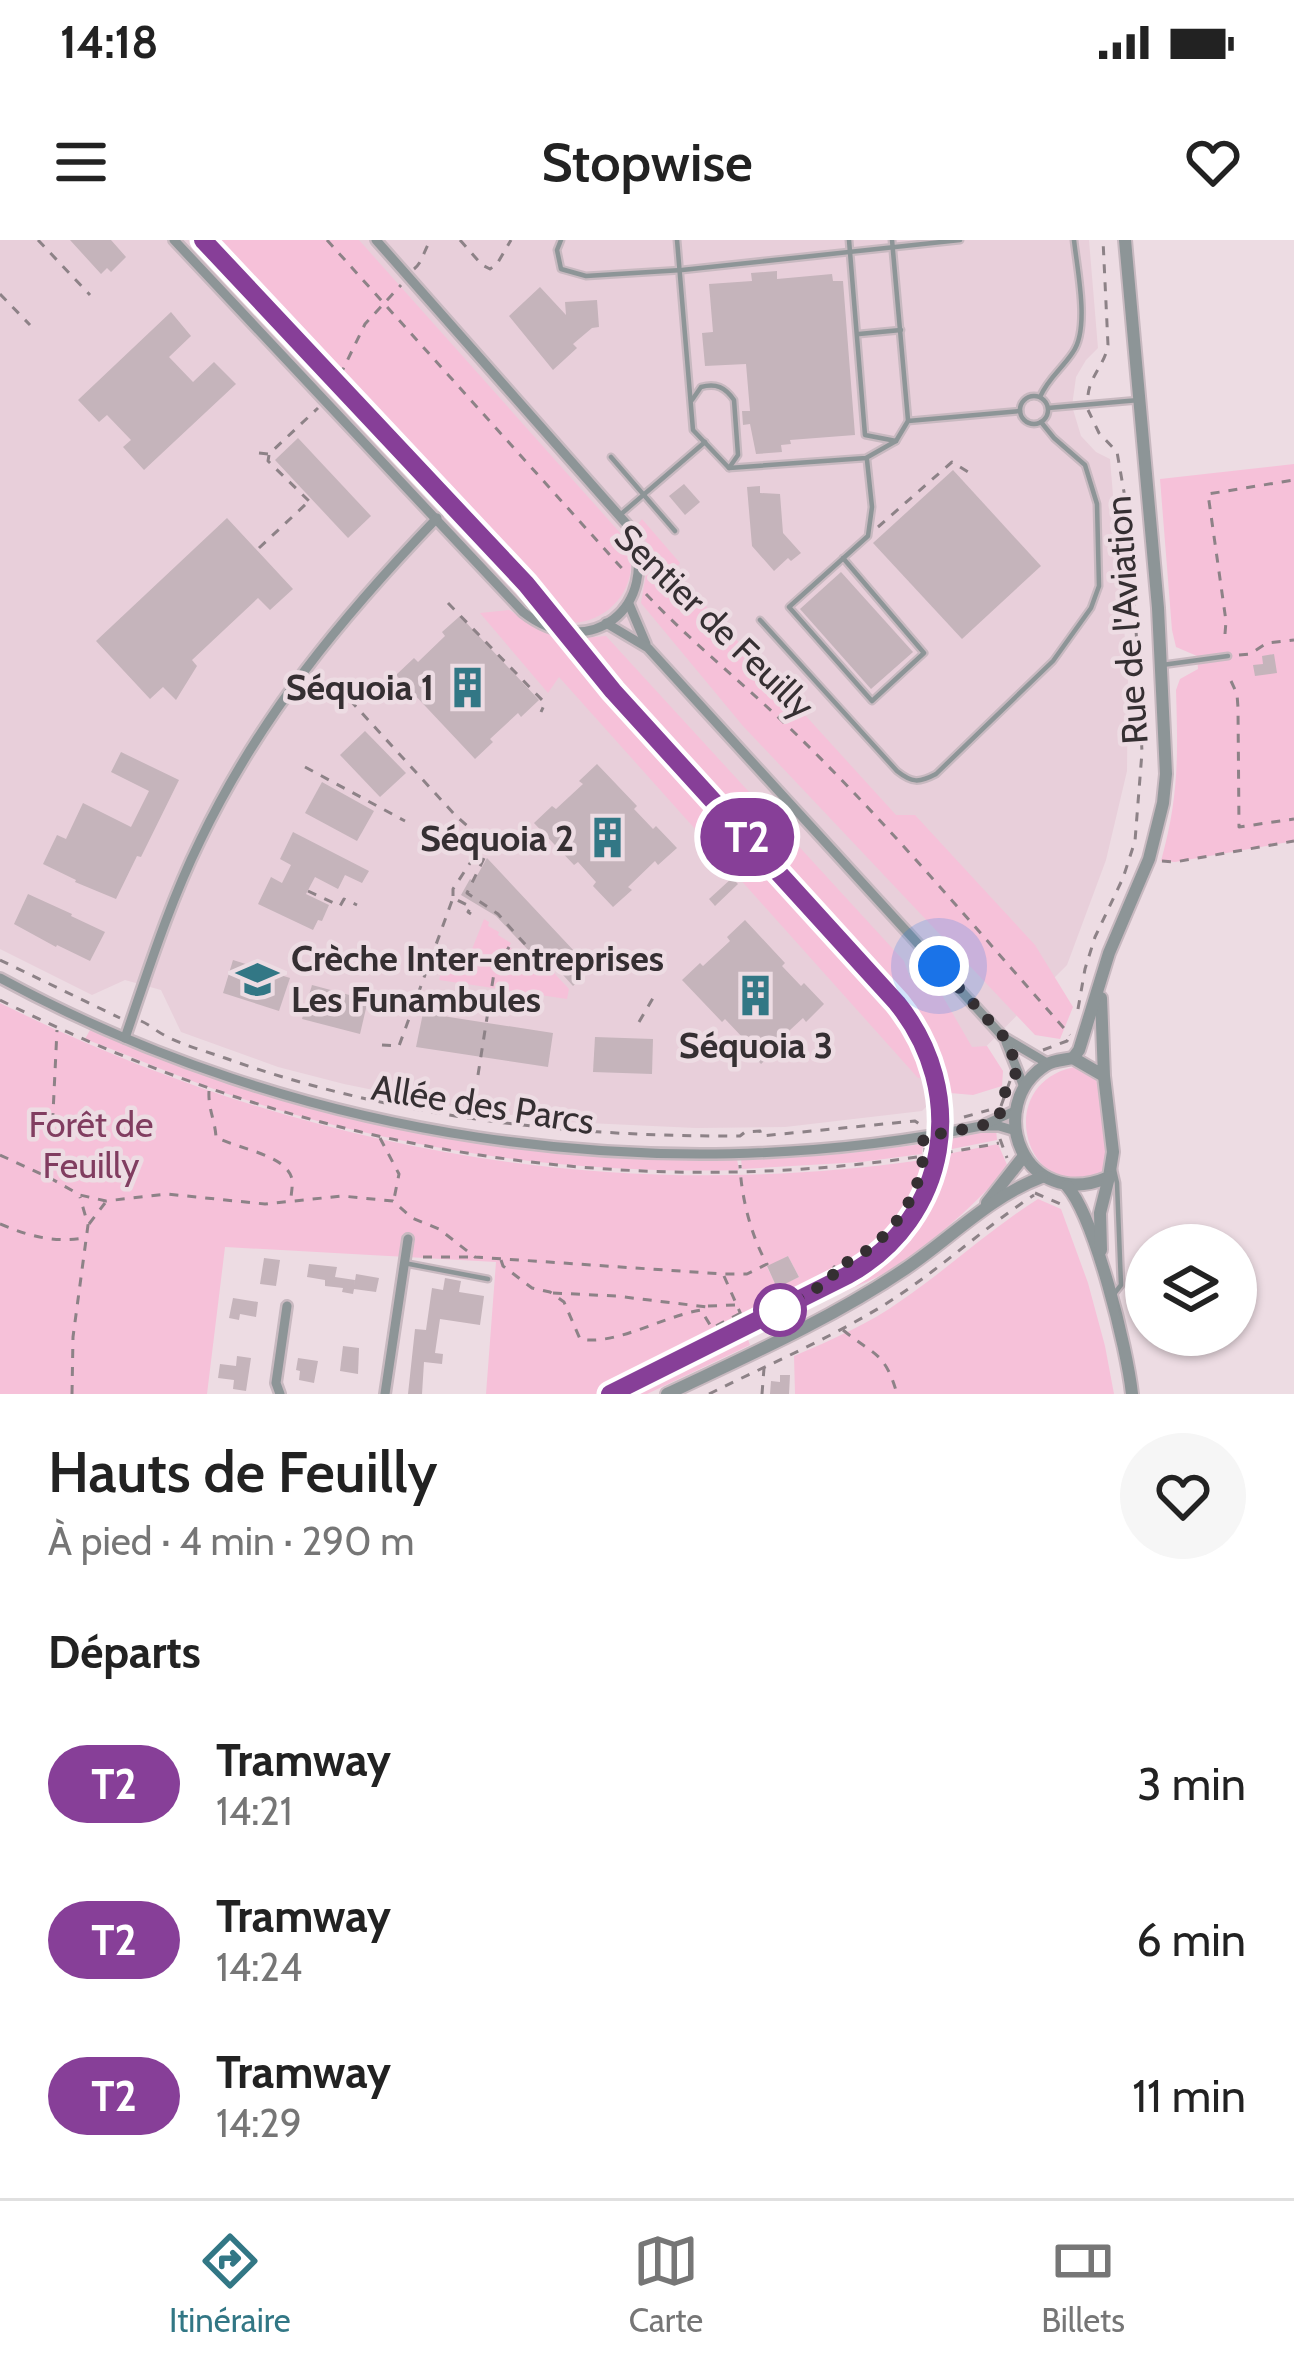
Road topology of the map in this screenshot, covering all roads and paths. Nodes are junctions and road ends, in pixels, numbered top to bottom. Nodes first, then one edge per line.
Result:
1 (38, 240) edge
2 (174, 240) edge
3 (327, 240) edge
4 (376, 240) edge
5 (460, 240) edge
6 (511, 240) edge
7 (561, 240) edge
8 (677, 240) edge
9 (849, 240) edge
10 (960, 240) edge
11 (1074, 240) edge
12 (1103, 240) edge
13 (1125, 240) edge
14 (892, 244) edge
15 (850, 253) junction
16 (682, 270) junction
17 (0, 294) edge
18 (90, 295) dead end
19 (384, 302) junction
20 (29, 325) dead end
21 (901, 330) junction
22 (857, 334) junction
23 (1040, 398) junction
24 (1138, 400) junction
25 (325, 401) junction
26 (691, 403) junction
27 (1087, 405) junction
28 (1048, 408) junction
29 (1020, 411) junction
30 (908, 421) junction
31 (1041, 422) junction
32 (896, 441) junction
33 (705, 442) junction
34 (259, 453) dead end
35 (269, 454) junction
36 (611, 457) dead end
37 (866, 458) junction
38 (728, 468) junction
39 (973, 475) dead end
40 (1294, 481) edge
41 (644, 495) junction
42 (620, 515) junction
43 (437, 518) junction
44 (676, 531) dead end
45 (868, 536) junction
46 (259, 548) dead end
47 (843, 558) junction
48 (638, 585) junction
49 (448, 603) dead end
50 (628, 603) junction
51 (760, 620) dead end
52 (606, 623) junction
53 (1225, 634) dead end
54 (1294, 640) edge
55 (648, 648) junction
56 (1228, 656) joint
57 (1162, 665) junction
58 (1231, 681) dead end
59 (350, 700) dead end
60 (542, 712) dead end
61 (305, 767) dead end
62 (1294, 819) edge
63 (405, 820) dead end
64 (1294, 842) edge
65 (509, 844) dead end
66 (490, 847) junction
67 (1149, 859) junction
68 (308, 891) dead end
69 (454, 898) junction
70 (356, 905) dead end
71 (471, 914) dead end
72 (509, 947) dead end
73 (532, 952) dead end
74 (0, 960) edge
75 (0, 978) edge
76 (1101, 985) junction
77 (653, 998) dead end
78 (132, 1018) junction
79 (1077, 1018) dead end
80 (639, 1022) dead end
81 (58, 1029) dead end
82 (1004, 1037) junction
83 (125, 1038) junction
84 (382, 1045) dead end
85 (1033, 1057) junction
86 (1073, 1058) junction
87 (1047, 1064) junction
88 (1019, 1069) junction
89 (478, 1075) dead end
90 (1104, 1076) junction
91 (1024, 1087) junction
92 (209, 1089) dead end
93 (1017, 1110) junction
94 (1000, 1116) junction
95 (963, 1118) dead end
96 (1016, 1131) junction
97 (923, 1137) junction
98 (380, 1138) dead end
99 (0, 1155) edge
100 (926, 1156) junction
101 (1023, 1157) junction
102 (1111, 1171) junction
103 (1042, 1177) junction
104 (50, 1178) junction
105 (1067, 1186) junction
106 (80, 1195) junction
107 (106, 1201) junction
108 (394, 1201) junction
109 (291, 1202) junction
110 (982, 1209) junction
111 (0, 1224) edge
112 (88, 1225) junction
113 (87, 1238) junction
114 (408, 1239) dead end
115 (475, 1257) junction
116 (500, 1259) junction
117 (404, 1263) junction
118 (422, 1265) junction
119 (723, 1274) junction
120 (1104, 1275) junction
121 (488, 1279) dead end
122 (778, 1289) dead end
123 (552, 1293) junction
124 (806, 1293) dead end
125 (1111, 1298) junction
126 (736, 1305) junction
127 (287, 1306) dead end
128 (704, 1308) junction
129 (740, 1313) junction
130 (759, 1316) dead end
131 (725, 1321) junction
132 (764, 1327) dead end
133 (842, 1329) dead end
134 (752, 1336) dead end
135 (763, 1360) dead end
136 (73, 1394) edge
137 (280, 1394) edge
138 (385, 1394) edge
139 (667, 1394) edge
140 (762, 1394) edge
141 (897, 1394) edge
142 (1132, 1394) edge

1 - 18 path
2 - 25 street
3 - 19 path, Sentier de Feuilly
4 - 42 street
5 - 6 path
7 - 16 lane
8 - 16 lane
9 - 15 lane
10 - 14 lane
11 - 23 lane
12 - 27 path
13 - 24 street, Rue de l'Aviation
14 - 15 lane
14 - 21 lane
15 - 16 lane
15 - 22 lane
16 - 26 lane
17 - 20 path
19 - 25 path
19 - 48 path, Sentier de Feuilly
21 - 22 lane
21 - 30 lane
22 - 32 lane
23 - 28 lane
23 - 29 lane
24 - 27 lane
24 - 57 street, Rue de l'Aviation
25 - 35 path
25 - 43 street
26 - 33 lane
26 - 38 lane
27 - 28 lane
27 - 79 path
28 - 31 lane
29 - 30 lane
29 - 31 lane
30 - 32 lane
31 - 51 lane
32 - 37 lane
33 - 38 lane
33 - 41 lane
34 - 35 path
35 - 46 path
36 - 41 lane
37 - 38 lane
37 - 45 lane
39 - 45 path
40 - 53 path
41 - 42 lane
41 - 44 lane
42 - 48 street
43 - 52 street
43 - 78 street
45 - 47 lane
47 - 47 lane
48 - 50 street
48 - 85 path, Sentier de Feuilly
49 - 60 path
50 - 52 street
50 - 55 street
52 - 55 street
54 - 56 path
55 - 82 street
56 - 57 lane
57 - 67 street, Rue de l'Aviation
58 - 62 path
59 - 66 path
61 - 63 path
64 - 67 path
65 - 66 path
66 - 69 path
66 - 73 path
67 - 76 street, Rue de l'Aviation
68 - 70 path
69 - 71 path
69 - 84 path
72 - 89 path
74 - 78 path
75 - 83 street, Allée des Parcs
76 - 86 street, Rue de l'Aviation
76 - 90 street, Rue de l'Aviation
77 - 80 path
78 - 83 street
78 - 97 path
81 - 104 path
82 - 85 street
82 - 88 street
83 - 97 street, Allée des Parcs
85 - 87 street
86 - 87 street
86 - 90 street
87 - 91 street
88 - 91 street
88 - 94 path
90 - 102 street, Rue de l'Aviation
91 - 93 street
92 - 109 path
93 - 94 street, Allée des Parcs
93 - 96 street
94 - 95 path
94 - 96 street, Allée des Parcs
94 - 97 street, Allée des Parcs
94 - 100 path
96 - 101 street
97 - 100 path
98 - 108 path
99 - 104 path
100 - 119 path
100 - 124 path
101 - 103 street
101 - 110 street
102 - 105 street
102 - 120 street, Rue de l'Aviation
102 - 125 lane
103 - 105 street
103 - 110 street
104 - 106 path
105 - 120 street, Rue de l'Aviation
106 - 107 path
106 - 112 path
107 - 109 path
107 - 112 path
108 - 109 path
108 - 115 path
110 - 139 street
111 - 113 path
112 - 113 path
113 - 136 path
114 - 117 street
115 - 116 path
115 - 118 path
116 - 119 path
116 - 123 path
117 - 118 lane
117 - 138 street
118 - 121 lane
119 - 126 path
120 - 125 street, Rue de l'Aviation
122 - 129 path
123 - 128 path
123 - 128 path
125 - 142 street, Rue de l'Aviation
126 - 128 path
126 - 129 path
127 - 137 street
128 - 131 path
129 - 131 path
130 - 131 path
132 - 134 path
133 - 141 path
135 - 140 path

